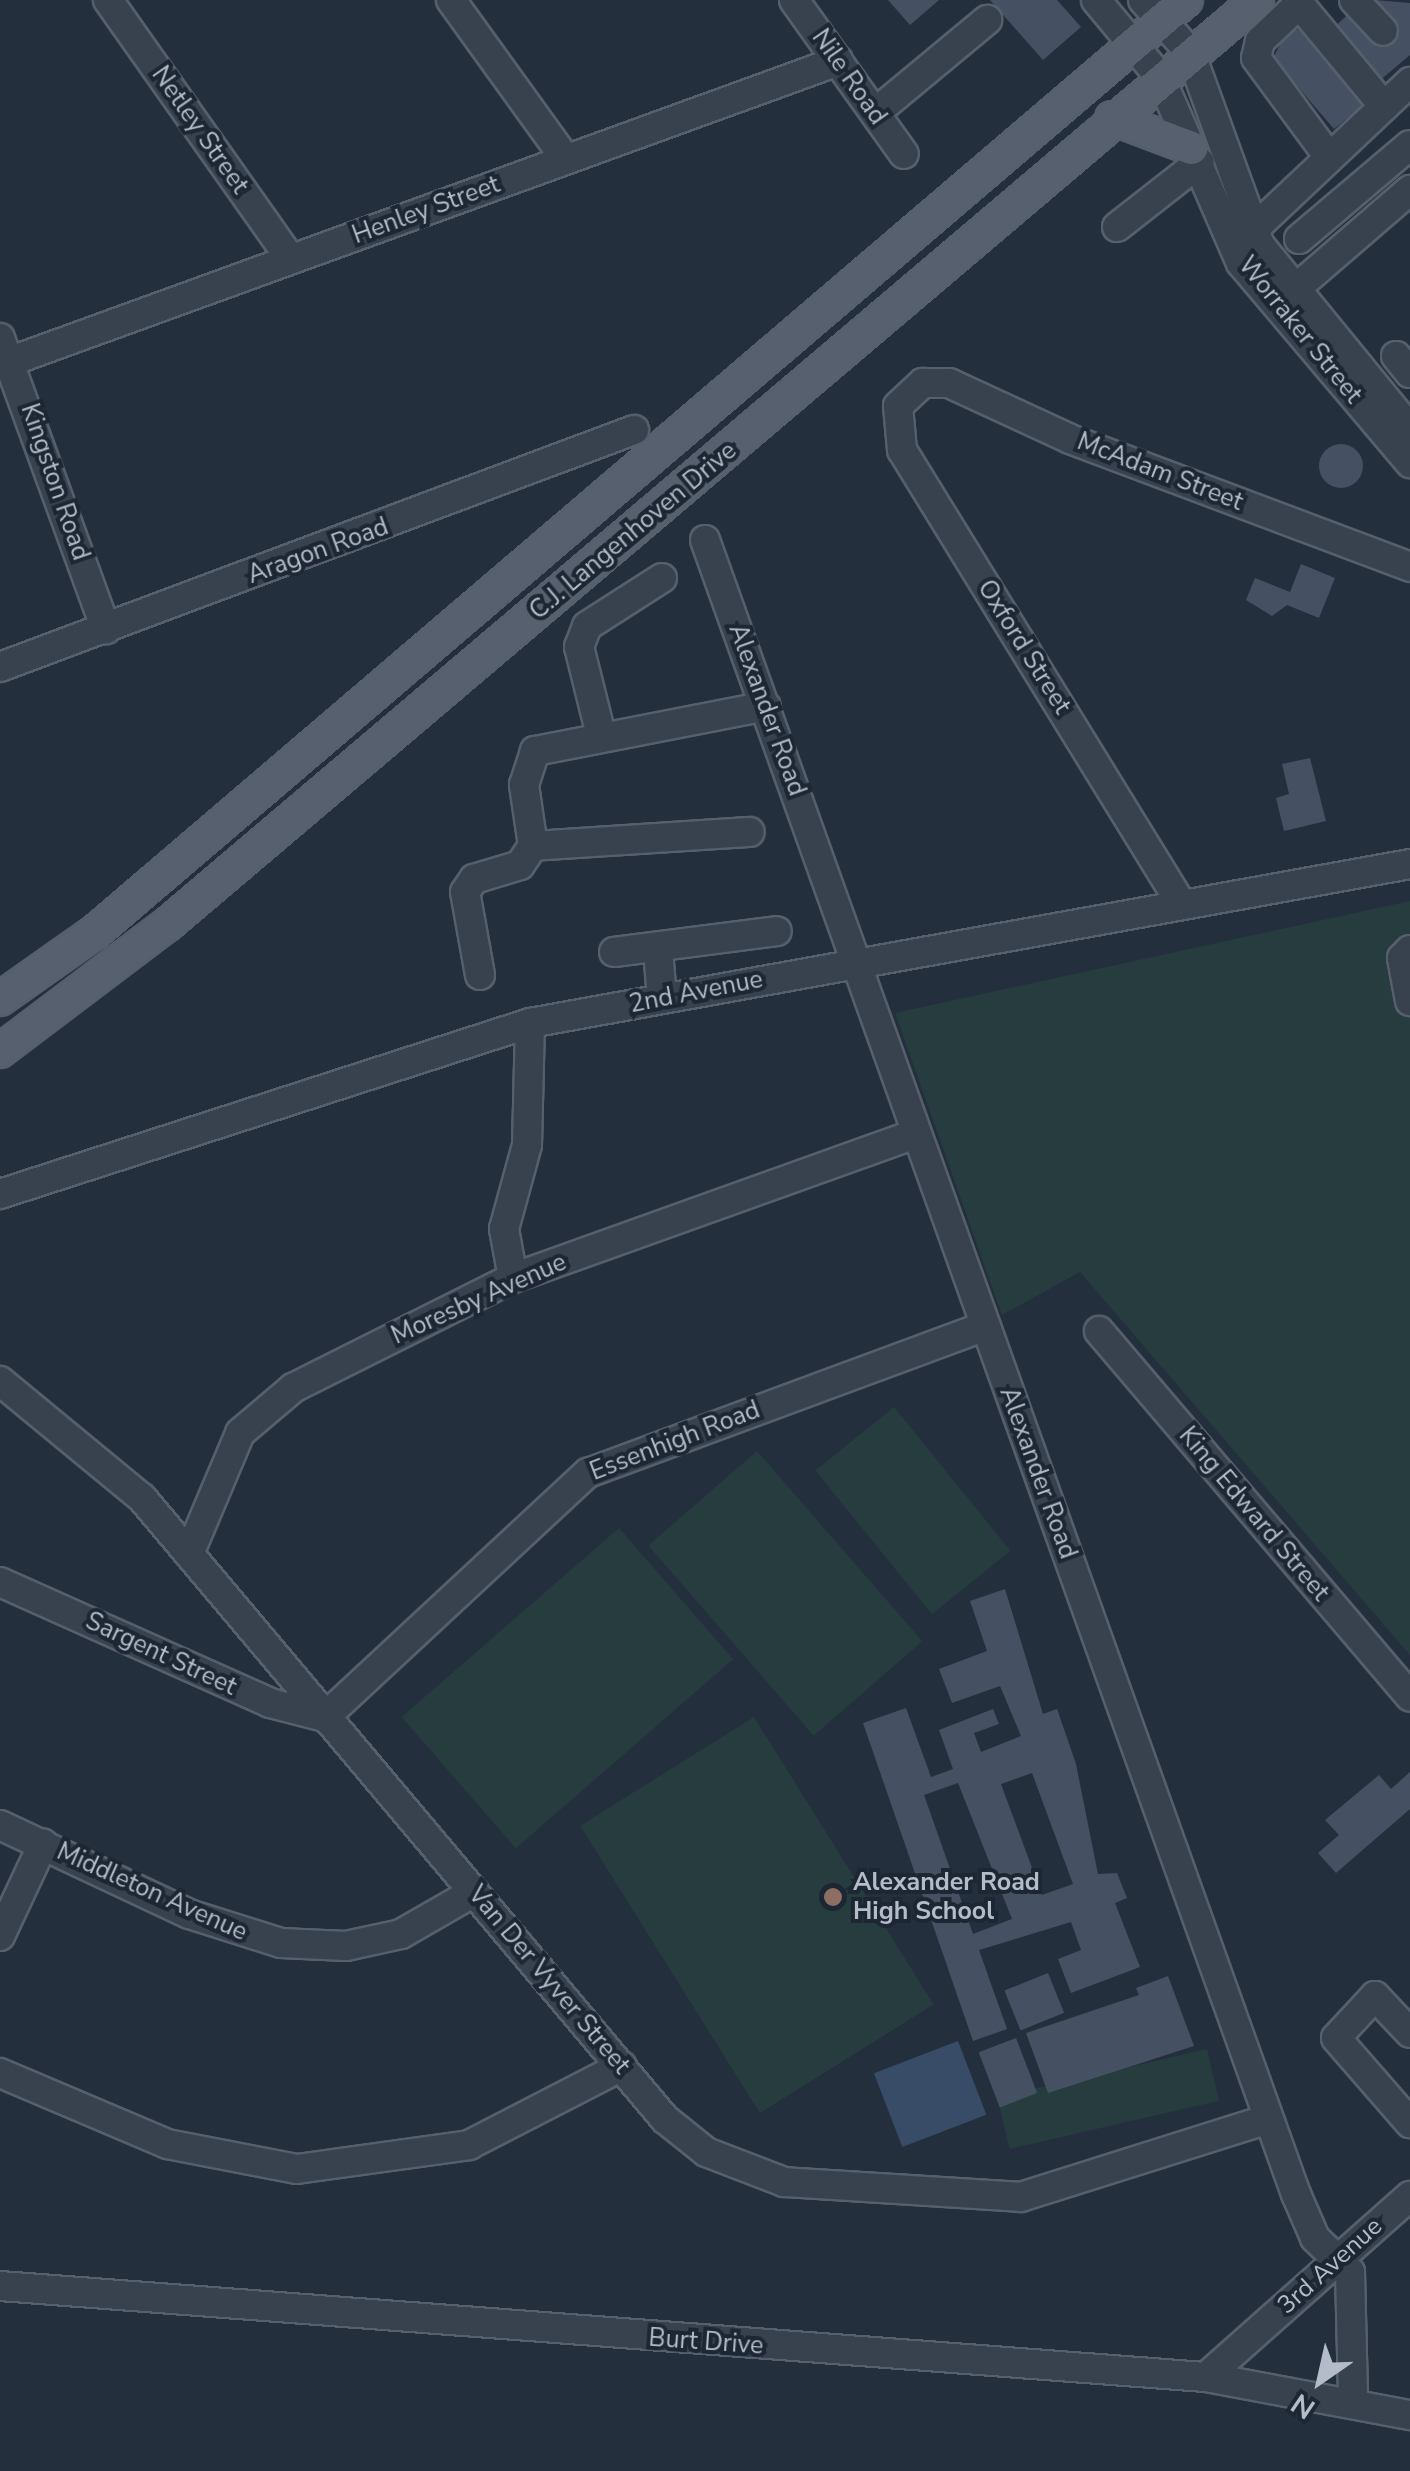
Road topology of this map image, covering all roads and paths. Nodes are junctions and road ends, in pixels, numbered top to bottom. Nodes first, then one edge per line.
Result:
1 (108, 0) edge
2 (452, 0) edge
3 (794, 0) edge
4 (1096, 0) edge
5 (1257, 0) edge
6 (1354, 0) edge
7 (1307, 4) edge
8 (1164, 7) edge
9 (988, 20) dead end
10 (1383, 31) dead end
11 (1135, 47) junction
12 (1190, 52) junction
13 (838, 61) junction
14 (1160, 77) junction
15 (1410, 82) edge
16 (1383, 105) junction
17 (875, 113) junction
18 (1112, 118) junction
19 (1410, 145) edge
20 (904, 154) dead end
21 (1196, 155) junction
22 (1329, 157) junction
23 (565, 158) junction
24 (1410, 190) edge
25 (1117, 227) dead end
26 (1253, 230) junction
27 (1299, 239) dead end
28 (291, 259) junction
29 (1293, 291) junction
30 (7, 349) edge
31 (913, 389) joint
32 (1406, 417) edge
33 (634, 430) dead end
34 (1410, 463) edge
35 (705, 540) dead end
36 (1410, 566) edge
37 (662, 578) dead end
38 (106, 629) junction
39 (0, 667) edge
40 (766, 706) junction
41 (601, 735) junction
42 (750, 832) dead end
43 (533, 846) junction
44 (1410, 864) edge
45 (1182, 904) junction
46 (777, 930) dead end
47 (658, 950) junction
48 (1410, 950) edge
49 (614, 952) dead end
50 (856, 962) junction
51 (480, 975) dead end
52 (0, 998) edge
53 (662, 998) junction
54 (1410, 1002) edge
55 (530, 1023) junction
56 (0, 1051) edge
57 (916, 1134) junction
58 (0, 1194) edge
59 (513, 1278) junction
60 (986, 1326) junction
61 (1099, 1331) dead end
62 (0, 1381) edge
63 (190, 1554) junction
64 (0, 1582) edge
65 (1410, 1697) edge
66 (325, 1717) junction
67 (0, 1825) edge
68 (43, 1844) junction
69 (474, 1892) junction
70 (0, 1936) edge
71 (1410, 2032) edge
72 (622, 2066) junction
73 (0, 2072) edge
74 (1268, 2119) junction
75 (1410, 2123) edge
76 (1410, 2196) edge
77 (1338, 2256) junction
78 (0, 2286) edge
79 (1206, 2377) junction
80 (1353, 2399) junction
81 (1410, 2415) edge

1 - 28 street, Netley Street
2 - 23 street
3 - 13 street, Nile Road
4 - 11 street, Worraker Street
5 - 12 main road, C.J. Langenhoven Drive
6 - 10 street
7 - 16 street
7 - 22 street
8 - 11 main road, C.J. Langenhoven Drive
8 - 12 street
9 - 17 street
11 - 14 street, Worraker Street
11 - 52 main road, C.J. Langenhoven Drive
12 - 14 main road, C.J. Langenhoven Drive
12 - 26 street, Worraker Street
13 - 17 street, Nile Road
13 - 23 street, Henley Street
14 - 18 main road, C.J. Langenhoven Drive
14 - 21 street, Worraker Street
15 - 16 street
16 - 22 street
17 - 20 street, Nile Road
18 - 21 main road
18 - 56 main road, C.J. Langenhoven Drive
19 - 27 street
21 - 25 street
21 - 34 street, Worraker Street
22 - 26 street
23 - 28 street, Henley Street
24 - 29 street
26 - 29 street, Worraker Street
28 - 30 street, Henley Street
29 - 32 street, Worraker Street
30 - 38 street, Kingston Road
31 - 36 street, McAdam Street
31 - 45 street, Oxford Street
33 - 38 street, Aragon Road
35 - 40 street, Alexander Road
37 - 41 street
38 - 39 street, Aragon Road
40 - 41 street
40 - 50 street, Alexander Road
41 - 43 street
42 - 43 street
43 - 51 street
44 - 45 street, 2nd Avenue
45 - 50 street, 2nd Avenue
46 - 47 street
47 - 49 street
47 - 53 street
48 - 54 street
50 - 53 street, 2nd Avenue
50 - 57 street, Alexander Road
53 - 55 street, 2nd Avenue
55 - 58 street, 2nd Avenue
55 - 59 street
57 - 59 street, Moresby Avenue
57 - 60 street, Alexander Road
59 - 63 street, Moresby Avenue
60 - 66 street, Essenhigh Road
60 - 74 street, Alexander Road
61 - 65 street, King Edward Street
62 - 63 street, Van Der Vyver Street
63 - 66 street, Van Der Vyver Street
64 - 66 street, Sargent Street
66 - 69 street, Van Der Vyver Street
67 - 68 street, Middleton Avenue
68 - 69 street, Middleton Avenue
68 - 70 street
69 - 72 street, Van Der Vyver Street
71 - 75 street
72 - 73 street
72 - 74 street, Van Der Vyver Street
74 - 77 street, Alexander Road
76 - 77 street, 3rd Avenue
77 - 79 street, 3rd Avenue
77 - 80 street, Alexander Road
78 - 79 street, Burt Drive
79 - 80 street, Burt Drive
80 - 81 street, Burt Drive

